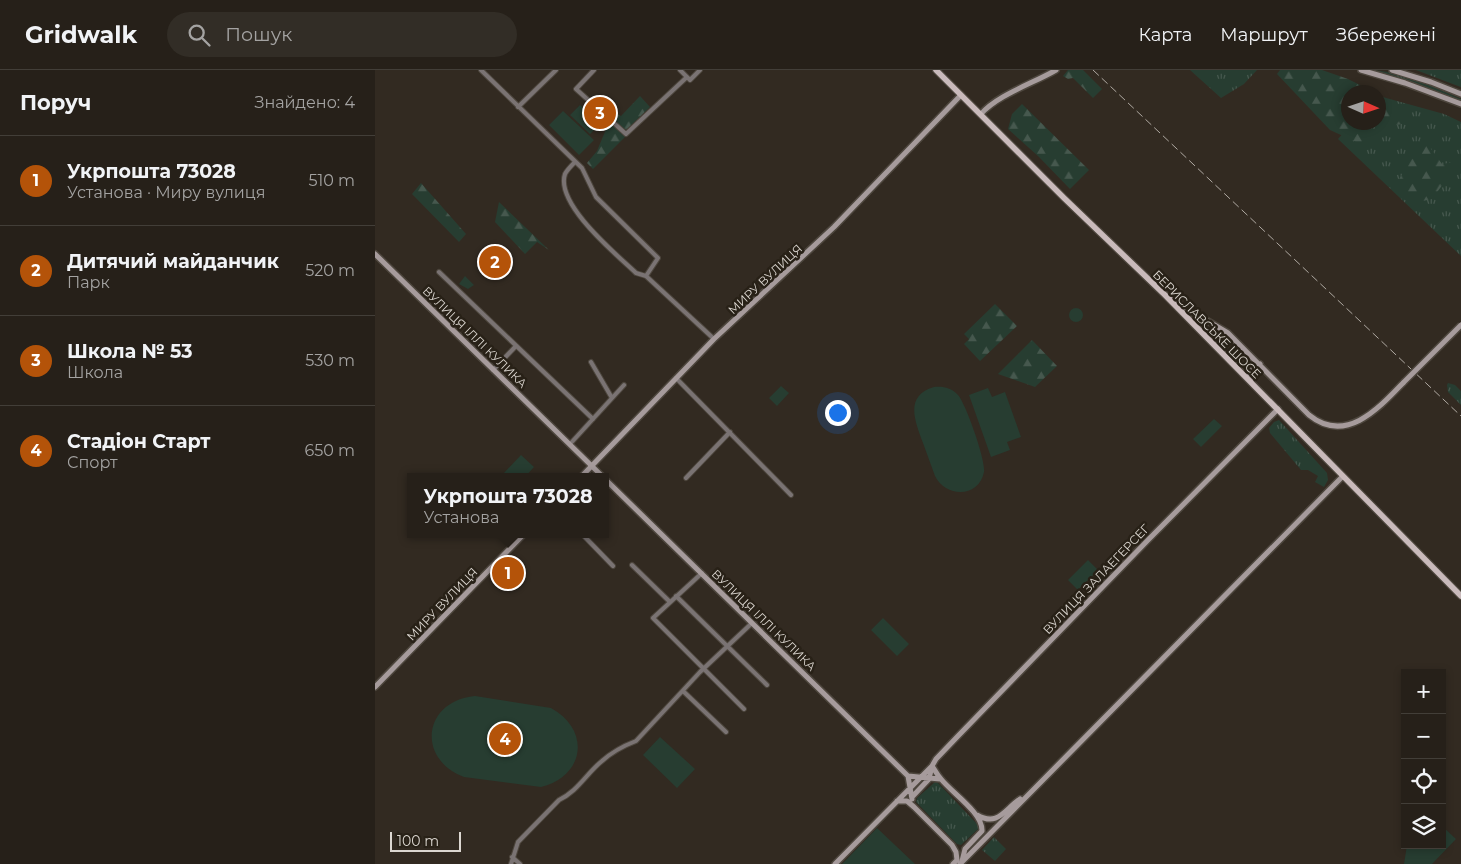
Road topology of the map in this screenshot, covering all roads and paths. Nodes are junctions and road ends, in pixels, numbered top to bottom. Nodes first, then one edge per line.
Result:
1 (481, 70) edge
2 (549, 70) edge
3 (556, 70) edge
4 (594, 70) edge
5 (680, 70) edge
6 (700, 70) edge
7 (936, 70) edge
8 (1057, 70) edge
9 (1361, 70) edge
10 (1392, 70) edge
11 (552, 74) junction
12 (688, 78) junction
13 (1461, 94) edge
14 (961, 95) junction
15 (1461, 104) edge
16 (518, 108) junction
17 (981, 114) junction
18 (575, 162) junction
19 (375, 254) edge
20 (439, 272) dead end
21 (646, 276) junction
22 (1165, 295) junction
23 (1461, 325) edge
24 (714, 339) junction
25 (516, 346) junction
26 (591, 362) dead end
27 (1260, 364) junction
28 (493, 370) junction
29 (676, 378) junction
30 (1251, 382) junction
31 (625, 385) dead end
32 (612, 398) junction
33 (1278, 410) junction
34 (593, 419) junction
35 (730, 432) junction
36 (570, 444) junction
37 (592, 466) junction
38 (585, 473) edge
39 (600, 473) edge
40 (1342, 477) junction
41 (686, 478) dead end
42 (609, 482) edge
43 (791, 495) dead end
44 (520, 538) edge
45 (586, 538) edge
46 (632, 565) dead end
47 (613, 566) dead end
48 (701, 573) junction
49 (677, 596) junction
50 (1461, 596) edge
51 (670, 602) junction
52 (752, 623) junction
53 (728, 646) junction
54 (704, 668) junction
55 (767, 684) dead end
56 (375, 687) edge
57 (683, 691) junction
58 (744, 709) dead end
59 (726, 732) dead end
60 (932, 766) junction
61 (908, 776) junction
62 (920, 778) junction
63 (929, 779) junction
64 (940, 779) junction
65 (910, 788) junction
66 (1025, 796) junction
67 (911, 797) junction
68 (897, 801) junction
69 (914, 807) junction
70 (975, 814) junction
71 (952, 845) junction
72 (975, 848) junction
73 (965, 849) junction
74 (512, 857) junction
75 (961, 863) edge
76 (511, 864) edge
77 (520, 864) edge
78 (835, 864) edge
79 (953, 864) edge

1 - 16 street
2 - 11 street
3 - 11 street
4 - 12 street
5 - 12 street
6 - 12 street
7 - 14 main road, БЕРИСЛАВСЬКЕ ШОСЕ
8 - 17 street
9 - 15 street
10 - 13 street
11 - 16 street
14 - 17 main road, БЕРИСЛАВСЬКЕ ШОСЕ
14 - 24 street, МИРУ ВУЛИЦЯ
16 - 18 street
17 - 22 main road, БЕРИСЛАВСЬКЕ ШОСЕ
18 - 21 street
18 - 21 street
19 - 28 street, ВУЛИЦЯ ІЛЛІ КУЛИКА
20 - 25 street
21 - 24 street
22 - 27 street
22 - 30 main road, БЕРИСЛАВСЬКЕ ШОСЕ
23 - 27 street, bridge
24 - 29 street, МИРУ ВУЛИЦЯ
25 - 28 street
25 - 34 street
26 - 32 street
27 - 30 street
28 - 36 street, ВУЛИЦЯ ІЛЛІ КУЛИКА
29 - 35 street
29 - 37 street, МИРУ ВУЛИЦЯ
30 - 33 main road, БЕРИСЛАВСЬКЕ ШОСЕ
31 - 32 street
32 - 34 street
33 - 40 main road, БЕРИСЛАВСЬКЕ ШОСЕ
33 - 60 street, ВУЛИЦЯ ЗАЛАЕГЕРСЕГ
34 - 36 street
35 - 41 street
35 - 43 street
36 - 37 street, ВУЛИЦЯ ІЛЛІ КУЛИКА
37 - 38 street, МИРУ ВУЛИЦЯ
37 - 39 street, ВУЛИЦЯ ІЛЛІ КУЛИКА
40 - 50 main road, БЕРИСЛАВСЬКЕ ШОСЕ
40 - 66 street
42 - 48 street, ВУЛИЦЯ ІЛЛІ КУЛИКА
44 - 56 street, МИРУ ВУЛИЦЯ
45 - 47 street
46 - 51 street
48 - 49 street
48 - 52 street, ВУЛИЦЯ ІЛЛІ КУЛИКА
49 - 51 street
49 - 53 street
51 - 54 street
52 - 53 street
52 - 61 street, ВУЛИЦЯ ІЛЛІ КУЛИКА
53 - 54 street
53 - 55 street
54 - 57 street
54 - 58 street
57 - 59 street
57 - 74 street
60 - 62 street, ВУЛИЦЯ ЗАЛАЕГЕРСЕГ
60 - 63 street
60 - 64 street
61 - 62 street
61 - 65 street
62 - 63 street
62 - 65 street, ВУЛИЦЯ ЗАЛАЕГЕРСЕГ
63 - 64 street
63 - 67 street
64 - 70 street
65 - 67 street
65 - 68 street, ВУЛИЦЯ ЗАЛАЕГЕРСЕГ
66 - 70 street
66 - 72 street
67 - 69 street
68 - 69 street
68 - 78 street
69 - 71 street
70 - 73 street
71 - 73 street
71 - 79 street
72 - 73 street
72 - 75 street
73 - 75 street
74 - 76 street
74 - 77 street

